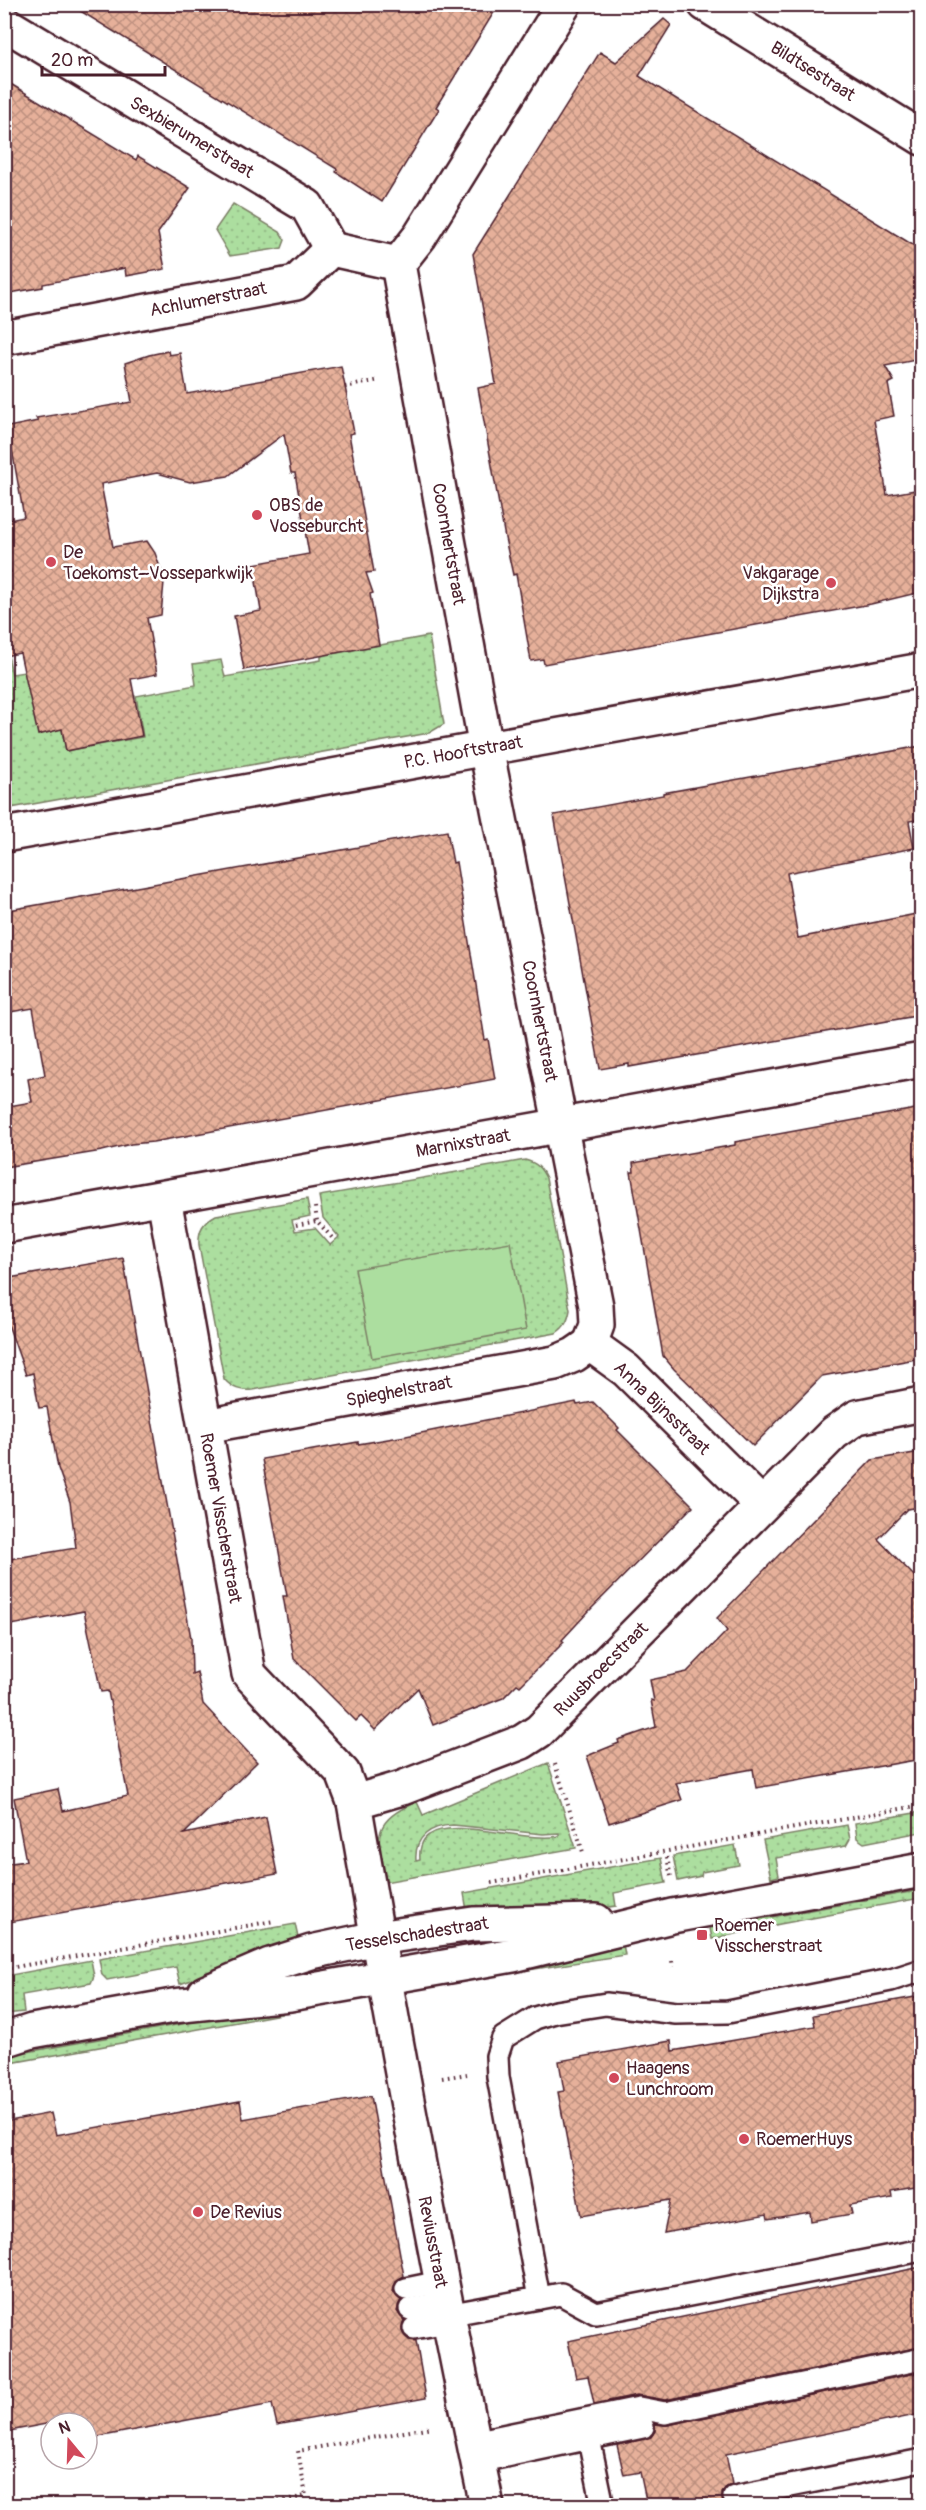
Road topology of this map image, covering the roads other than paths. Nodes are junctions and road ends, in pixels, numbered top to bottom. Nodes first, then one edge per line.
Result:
1 (564, 4) edge
2 (705, 4) edge
3 (4, 23) edge
4 (921, 138) edge
5 (331, 249) junction
6 (398, 264) junction
7 (4, 338) edge
8 (921, 670) edge
9 (486, 748) junction
10 (4, 835) edge
11 (921, 1060) edge
12 (560, 1126) junction
13 (164, 1198) junction
14 (4, 1226) edge
15 (590, 1344) junction
16 (921, 1404) edge
17 (205, 1426) junction
18 (762, 1505) junction
19 (354, 1802) junction
20 (921, 1870) edge
21 (672, 1916) junction
22 (377, 1938) junction
23 (921, 1970) edge
24 (384, 1977) junction
25 (173, 2006) junction
26 (14, 2033) edge
27 (921, 2250) edge
28 (539, 2298) junction
29 (445, 2305) junction
30 (921, 2359) edge
31 (643, 2427) dead end
32 (589, 2439) junction
33 (473, 2441) junction
34 (921, 2460) edge
35 (734, 2497) dead end
36 (487, 2505) edge
37 (603, 2505) edge

1 - 6 street
2 - 4 street, Bildtsestraat
3 - 5 street, Sexbierumerstraat
5 - 6 street
5 - 7 street, Achlumerstraat
6 - 9 street, Coornhertstraat
8 - 9 street, P.C. Hooftstraat
9 - 10 street, P.C. Hooftstraat
9 - 12 street, Coornhertstraat
11 - 12 street, Marnixstraat
12 - 13 street, Marnixstraat
12 - 15 street
13 - 14 street, Marnixstraat
13 - 17 street, Roemer Visscherstraat
15 - 17 street, Spieghelstraat
15 - 18 street, Anna Bijnsstraat
16 - 18 street, Ruusbroecstraat
17 - 19 street, Roemer Visscherstraat
18 - 19 street, Ruusbroecstraat
19 - 22 street
20 - 21 street, Tesselschadestraat
21 - 22 street, Tesselschadestraat
21 - 24 street, Tesselschadestraat
22 - 24 street, Reviusstraat
22 - 25 street, Tesselschadestraat
23 - 28 lane
24 - 25 street, Tesselschadestraat
24 - 29 street, Reviusstraat
25 - 26 street, Tesselschadestraat
27 - 28 lane
28 - 29 lane
29 - 29 lane
29 - 33 street, Reviusstraat
30 - 33 lane
31 - 32 lane
32 - 33 lane
32 - 37 lane
33 - 36 street, Reviusstraat
34 - 35 lane

